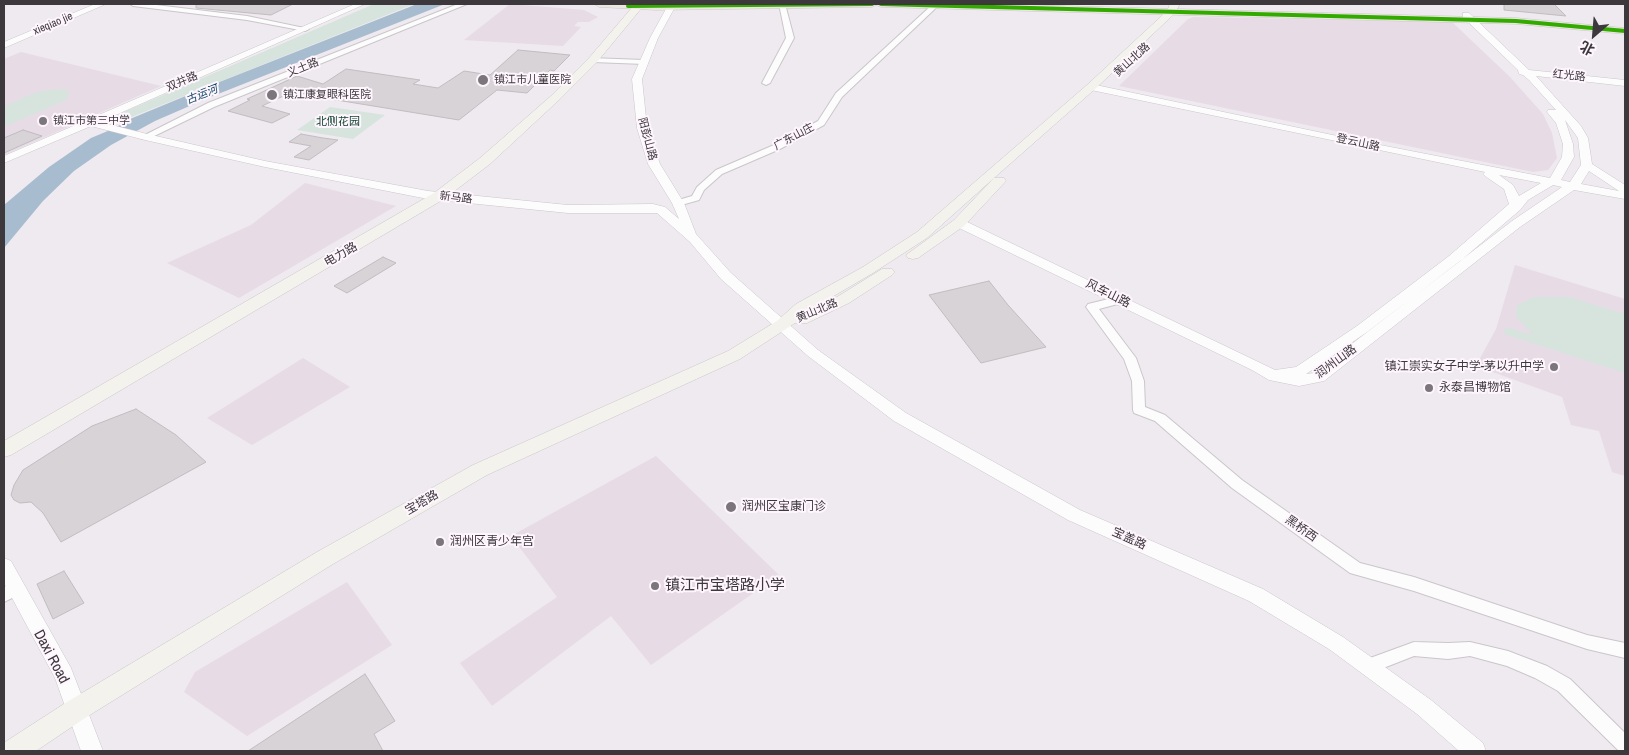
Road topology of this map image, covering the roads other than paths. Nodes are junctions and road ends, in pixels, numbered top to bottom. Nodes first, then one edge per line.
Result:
1 (102, 4) edge
2 (133, 4) edge
3 (361, 4) edge
4 (464, 4) edge
5 (599, 4) edge
6 (782, 4) edge
7 (872, 4) edge
8 (881, 4) edge
9 (1027, 4) edge
10 (634, 5) edge
11 (936, 5) edge
12 (671, 7) junction
13 (1180, 8) edge
14 (1462, 17) junction
15 (1625, 27) edge
16 (305, 29) junction
17 (1625, 31) edge
18 (4, 45) edge
19 (593, 60) junction
20 (644, 62) junction
21 (1518, 72) junction
22 (766, 83) dead end
23 (1625, 83) edge
24 (1097, 86) junction
25 (90, 122) junction
26 (138, 135) junction
27 (4, 160) edge
28 (1587, 164) junction
29 (1477, 167) junction
30 (1553, 180) junction
31 (1574, 184) junction
32 (1625, 193) edge
33 (434, 195) junction
34 (678, 203) junction
35 (1516, 207) junction
36 (959, 222) junction
37 (694, 239) junction
38 (1121, 300) junction
39 (783, 325) junction
40 (1257, 366) junction
41 (4, 438) edge
42 (4, 450) edge
43 (4, 566) edge
44 (10, 592) edge
45 (1625, 651) edge
46 (1368, 666) junction
47 (76, 710) junction
48 (1625, 745) edge
49 (14, 751) edge
50 (24, 751) edge
51 (92, 751) edge
52 (1475, 751) edge

1 - 18 street, xieqiao jie
2 - 16 street
3 - 16 street, 双井路
4 - 26 street, 义土路
5 - 10 main road
6 - 7 main road
6 - 12 main road
6 - 22 street
8 - 11 main road
9 - 13 main road
10 - 12 main road
10 - 19 main road, 电力路
10 - 33 main road, 电力路
11 - 13 main road
11 - 34 street, 广东山庄
12 - 20 street, 阳彭山路
13 - 14 main road
13 - 24 main road, 黄山北路
14 - 15 main road
14 - 17 main road
14 - 21 street
16 - 25 street, 双井路
19 - 20 street
19 - 33 main road, 电力路
20 - 34 street, 阳彭山路
21 - 23 street, 红光路
21 - 28 street
21 - 30 street
24 - 29 street, 登云山路
24 - 30 street, 登云山路
24 - 36 main road, 黄山北路
24 - 39 main road, 黄山北路
25 - 26 street, 新马路
25 - 27 street, 双井路
26 - 33 street, 新马路
28 - 31 street, 润州山路
28 - 32 street
29 - 30 street, 登云山路
29 - 35 street
30 - 31 street, 登云山路
30 - 35 street, 润州山路
31 - 32 street, 登云山路
31 - 40 street, 润州山路
33 - 37 street, 新马路
33 - 41 main road, 电力路
33 - 42 main road, 电力路
34 - 37 street, 阳彭山路
35 - 40 street, 润州山路
36 - 38 street, 风车山路
36 - 39 main road, 黄山北路
37 - 39 street, 新马路
38 - 40 street, 风车山路
38 - 45 street, 黑桥西
39 - 46 street, 宝盖路
39 - 47 main road, 宝塔路
43 - 44 street, Daxi Road
44 - 47 street, Daxi Road
46 - 48 street
46 - 52 street, 宝盖路
47 - 49 main road, 宝塔路
47 - 50 main road, 宝塔路
47 - 51 street, Daxi Road

